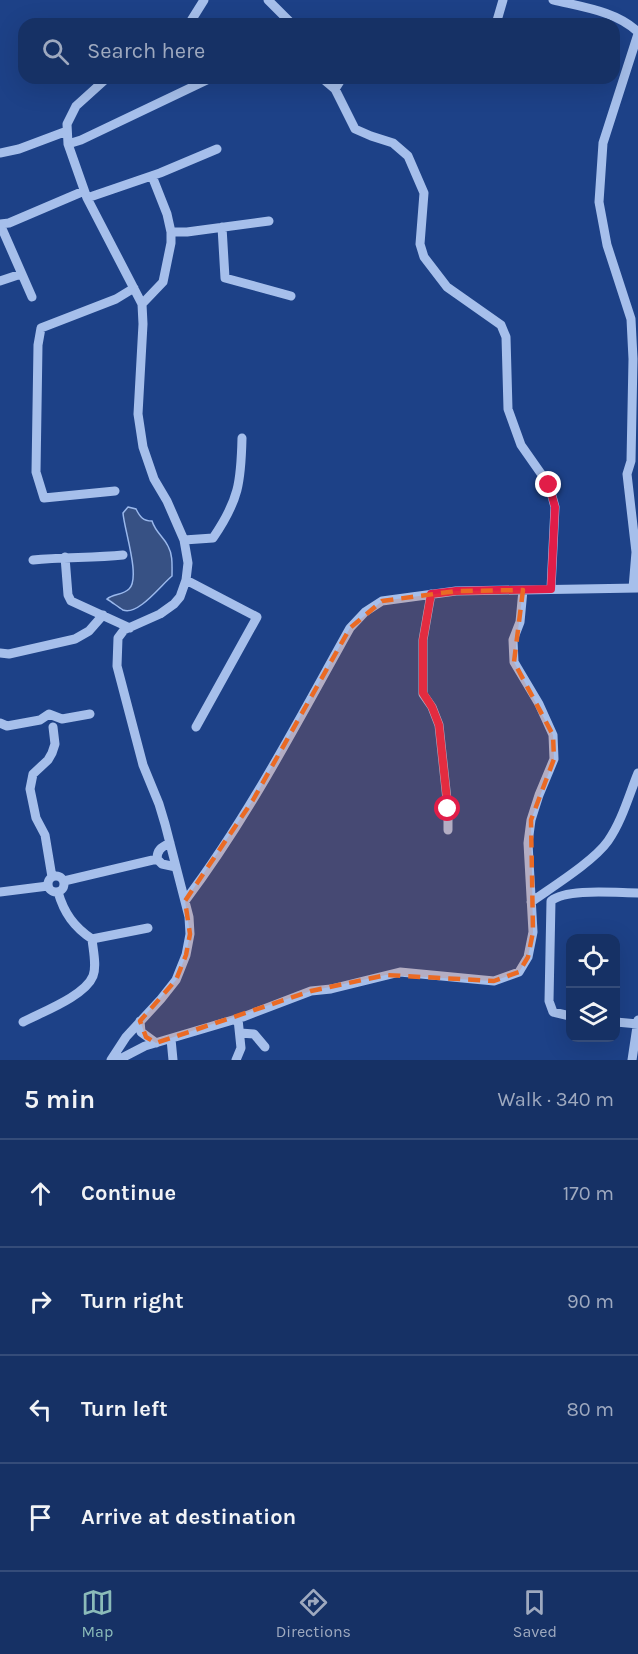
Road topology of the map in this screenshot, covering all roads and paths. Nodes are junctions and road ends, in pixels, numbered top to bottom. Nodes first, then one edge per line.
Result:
1 (204, 0) edge
2 (268, 0) edge
3 (503, 0) edge
4 (553, 0) edge
5 (193, 18) edge
6 (286, 18) edge
7 (498, 18) edge
8 (617, 18) edge
9 (620, 19) edge
10 (638, 33) edge
11 (100, 84) edge
12 (200, 84) edge
13 (329, 84) edge
14 (338, 84) edge
15 (335, 89) junction
16 (68, 131) junction
17 (68, 144) junction
18 (217, 150) dead end
19 (0, 153) edge
20 (152, 176) junction
21 (85, 195) junction
22 (269, 221) dead end
23 (0, 224) edge
24 (222, 227) junction
25 (171, 232) junction
26 (21, 274) junction
27 (0, 281) edge
28 (134, 288) junction
29 (32, 297) dead end
30 (291, 297) dead end
31 (142, 304) junction
32 (635, 327) edge
33 (242, 438) dead end
34 (115, 491) dead end
35 (184, 540) junction
36 (123, 555) dead end
37 (65, 557) junction
38 (33, 560) dead end
39 (186, 580) junction
40 (635, 588) edge
41 (551, 589) junction
42 (523, 590) junction
43 (431, 594) junction
44 (103, 615) junction
45 (130, 628) junction
46 (0, 653) edge
47 (90, 714) dead end
48 (62, 719) junction
49 (40, 720) junction
50 (0, 723) edge
51 (53, 727) junction
52 (196, 727) dead end
53 (638, 773) edge
54 (448, 830) dead end
55 (170, 843) junction
56 (157, 859) junction
57 (176, 867) junction
58 (64, 880) junction
59 (50, 881) junction
60 (0, 892) edge
61 (58, 892) junction
62 (638, 893) edge
63 (185, 901) junction
64 (531, 902) junction
65 (148, 928) dead end
66 (92, 939) junction
67 (566, 1015) edge
68 (238, 1019) junction
69 (140, 1021) junction
70 (23, 1022) dead end
71 (620, 1022) edge
72 (638, 1023) edge
73 (240, 1033) junction
74 (171, 1040) junction
75 (156, 1043) junction
76 (265, 1047) dead end
77 (111, 1060) edge
78 (118, 1060) edge
79 (173, 1060) edge
80 (236, 1060) edge
81 (632, 1060) edge

1 - 5 street
2 - 6 street
3 - 7 street
4 - 8 street
9 - 10 street
10 - 32 street
11 - 16 street
12 - 17 street
13 - 15 street
14 - 15 street
15 - 41 street
16 - 17 street
16 - 19 street
17 - 21 street
18 - 20 street
20 - 21 street
20 - 25 street
21 - 23 street
21 - 28 street
22 - 24 street
23 - 26 street
24 - 25 street
24 - 30 street
25 - 31 street
26 - 27 street
26 - 29 street
28 - 31 street
28 - 34 street
31 - 35 street
32 - 40 street
33 - 35 street
35 - 39 street
36 - 37 street
37 - 38 street
37 - 44 street
39 - 45 street
39 - 52 street
40 - 41 street
41 - 42 street
42 - 43 street
42 - 64 street
43 - 54 street
43 - 63 street
44 - 45 street
44 - 46 street
45 - 55 street
47 - 48 street
48 - 49 street
48 - 51 street
49 - 50 street
49 - 51 street
51 - 59 street
53 - 64 street
55 - 56 street
55 - 57 street
56 - 57 street
56 - 58 street
57 - 63 street
58 - 59 street
58 - 61 street
59 - 60 street
59 - 61 street
61 - 66 street
62 - 67 street
63 - 69 street
64 - 68 street
65 - 66 street
66 - 70 street
68 - 73 street
68 - 74 street
69 - 75 street
69 - 77 street
71 - 72 street
72 - 81 street
73 - 76 street
73 - 80 street
74 - 75 street
74 - 79 street
75 - 78 street

